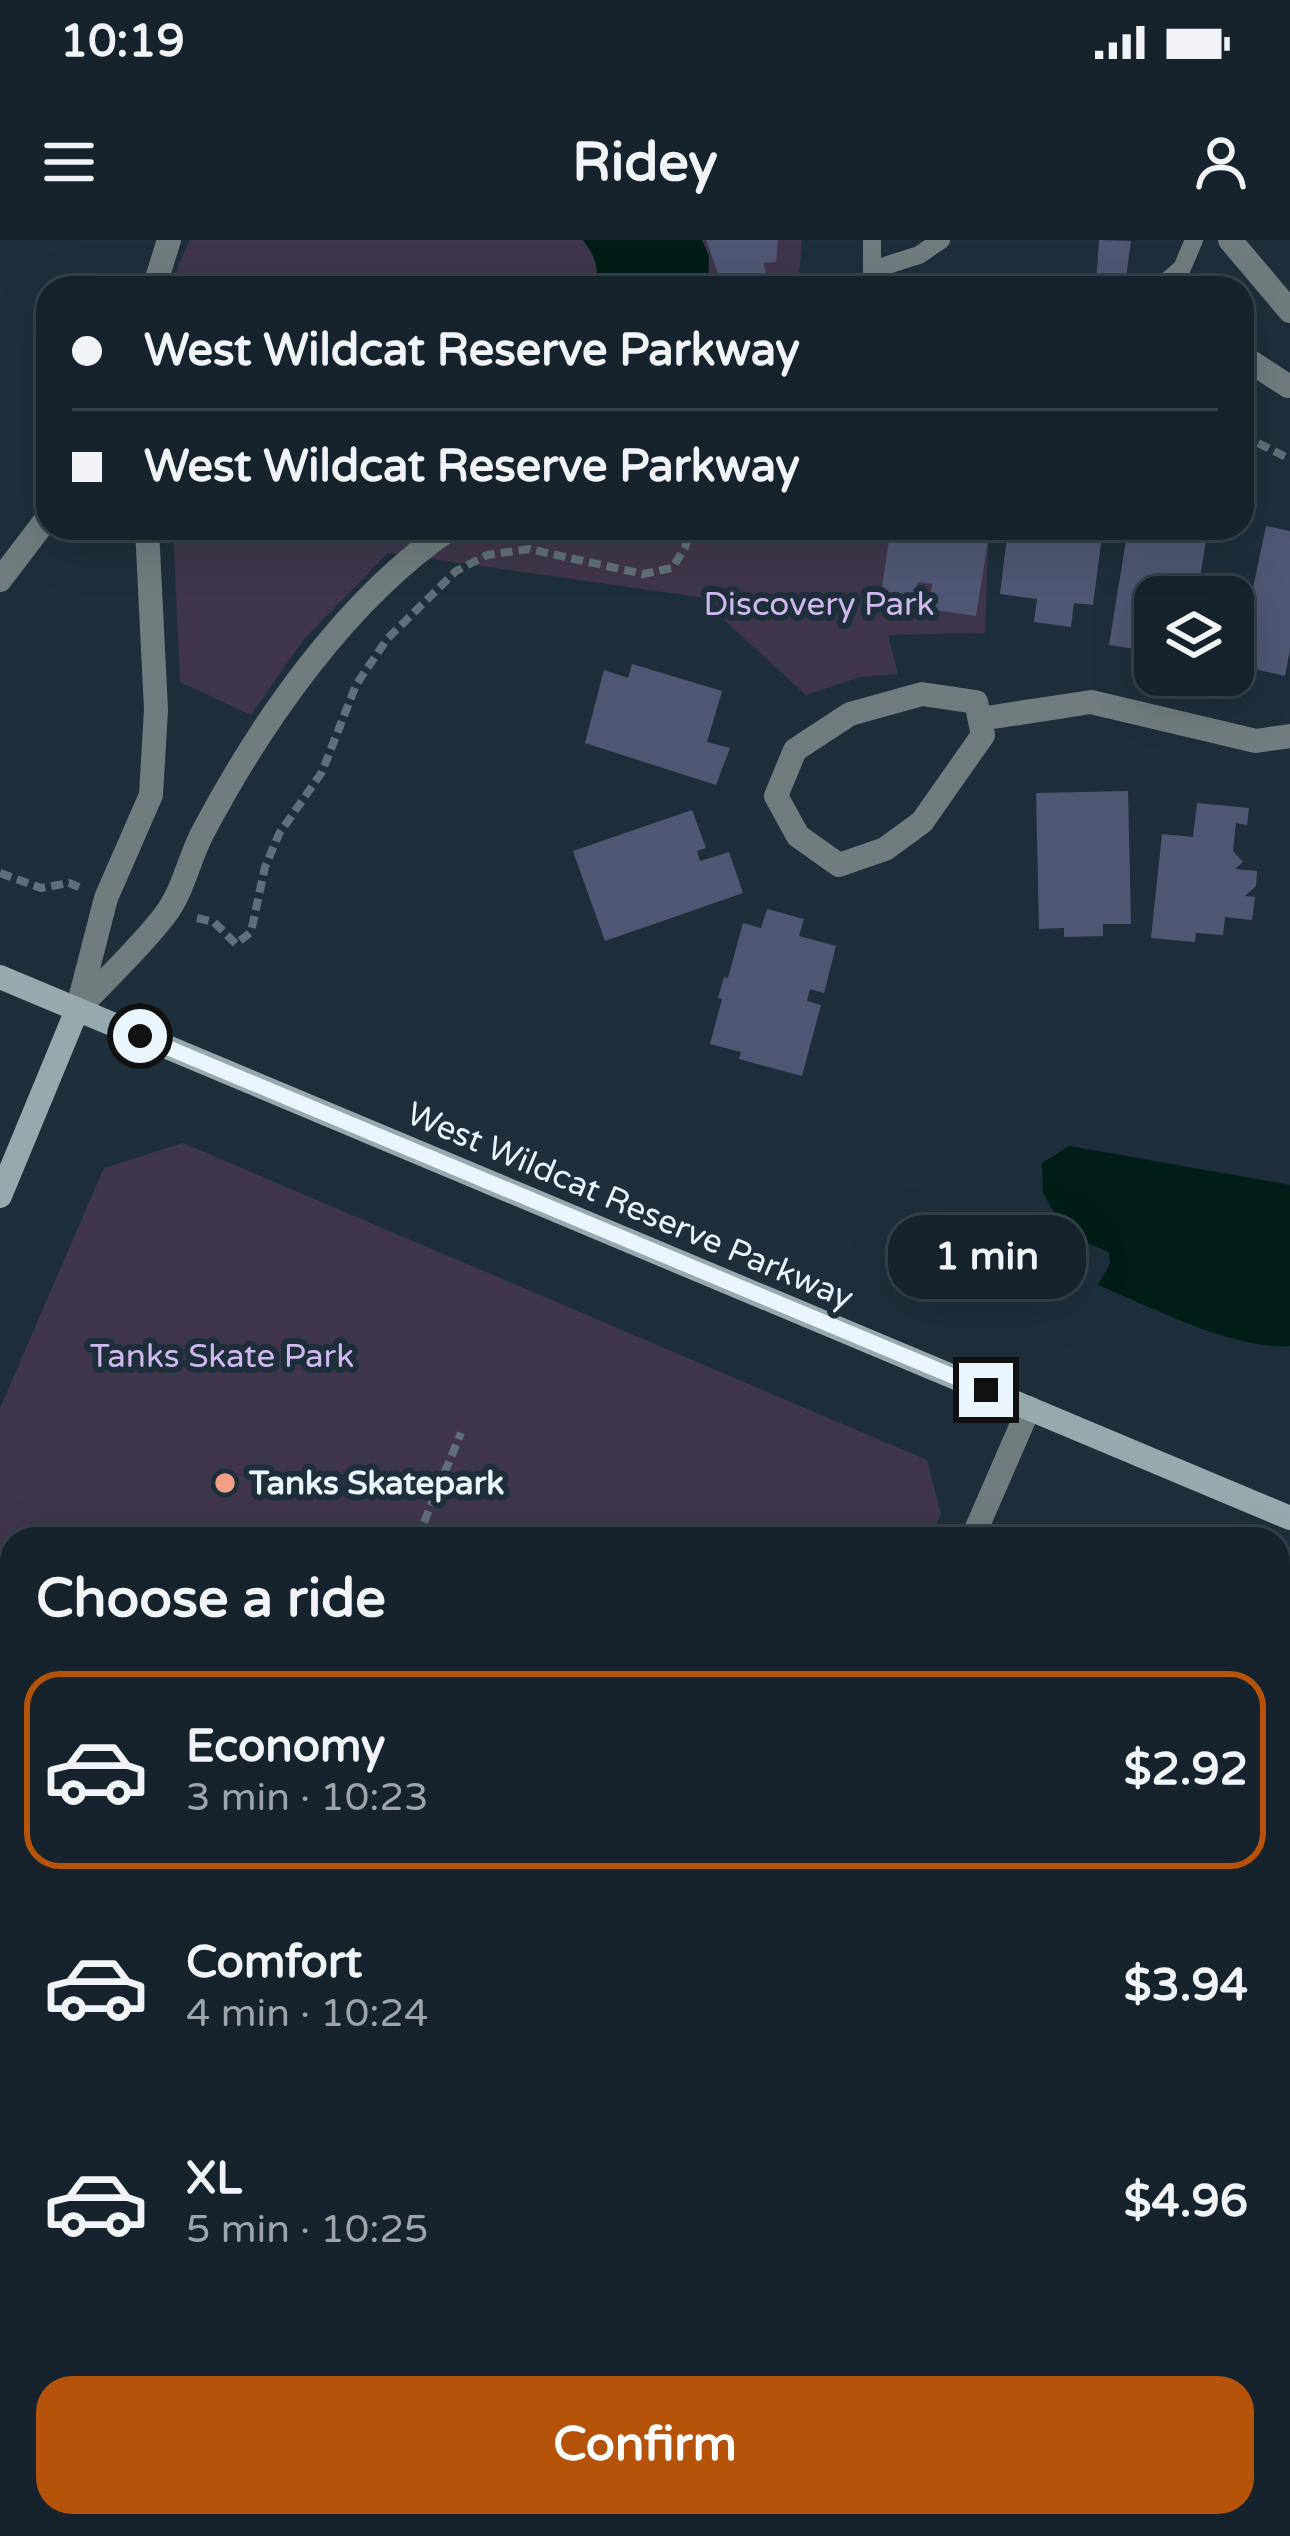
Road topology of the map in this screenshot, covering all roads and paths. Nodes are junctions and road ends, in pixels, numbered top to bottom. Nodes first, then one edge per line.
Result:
1 (169, 240) edge
2 (872, 240) edge
3 (941, 240) edge
4 (1194, 240) edge
5 (1230, 240) edge
6 (158, 276) edge
7 (872, 276) edge
8 (878, 276) edge
9 (1173, 276) edge
10 (1290, 311) edge
11 (1254, 364) edge
12 (1254, 379) edge
13 (1289, 386) edge
14 (1254, 441) edge
15 (1290, 459) edge
16 (36, 534) edge
17 (148, 540) edge
18 (434, 540) edge
19 (687, 540) edge
20 (0, 580) edge
21 (980, 719) junction
22 (1290, 736) edge
23 (236, 944) dead end
24 (0, 977) edge
25 (77, 1010) junction
26 (0, 1196) edge
27 (1028, 1408) junction
28 (461, 1433) dead end
29 (1290, 1518) edge
30 (422, 1527) edge
31 (977, 1527) edge

1 - 6 street
2 - 7 lane
3 - 8 lane
4 - 9 lane
5 - 10 street
11 - 13 street
12 - 13 street
14 - 15 path
16 - 20 street
17 - 25 street
18 - 25 street
19 - 23 path
21 - 21 street
21 - 22 street
24 - 25 main road, West Wildcat Reserve Parkway
25 - 26 main road
25 - 27 main road, West Wildcat Reserve Parkway
27 - 29 main road, West Wildcat Reserve Parkway
27 - 31 street
28 - 30 path

